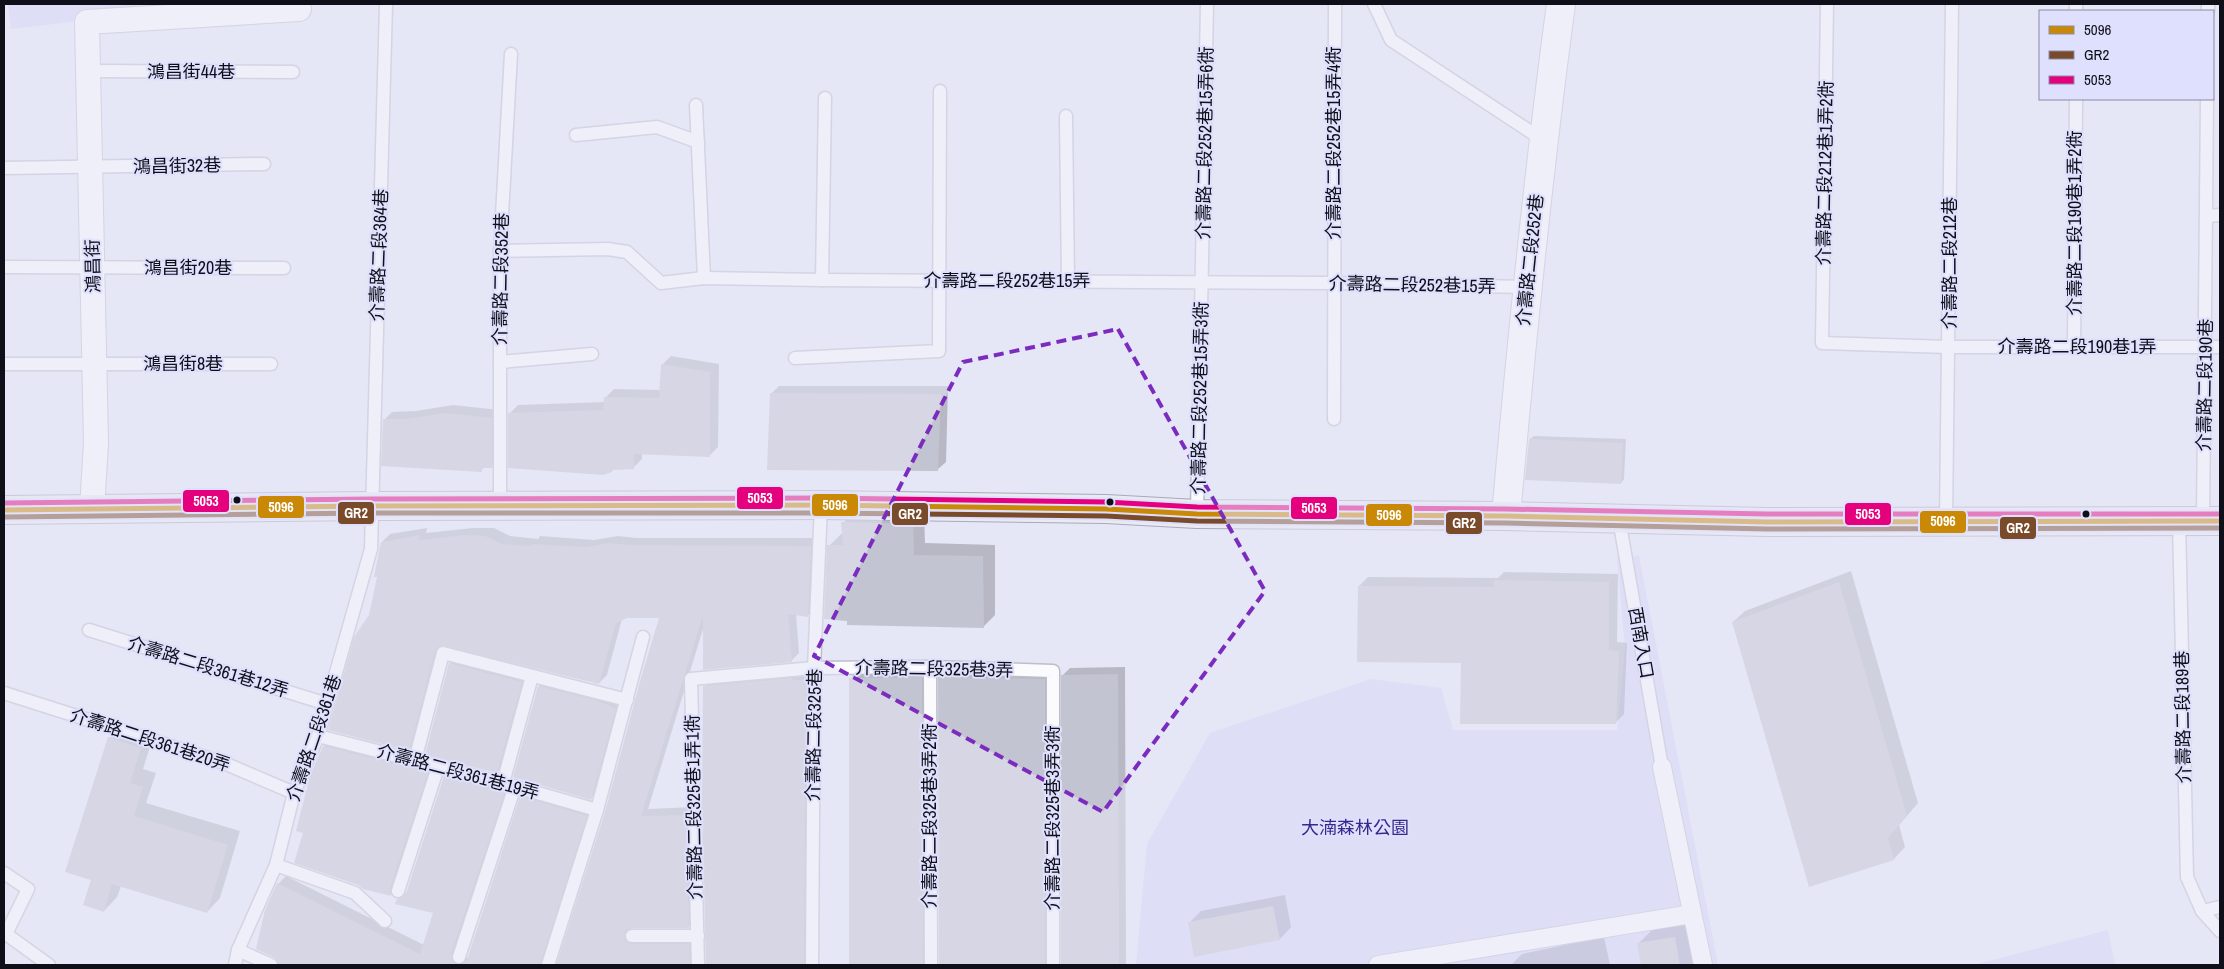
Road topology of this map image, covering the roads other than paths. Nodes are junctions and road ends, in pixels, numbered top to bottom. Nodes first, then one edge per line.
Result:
1 (386, 4) edge
2 (1207, 4) edge
3 (1334, 4) edge
4 (1374, 4) edge
5 (1561, 4) edge
6 (1827, 4) edge
7 (1952, 4) edge
8 (299, 9) dead end
9 (511, 54) dead end
10 (89, 71) junction
11 (293, 72) dead end
12 (940, 92) dead end
13 (825, 98) dead end
14 (2076, 100) edge
15 (2207, 100) edge
16 (696, 105) dead end
17 (1066, 116) dead end
18 (576, 135) dead end
19 (1543, 140) junction
20 (698, 142) junction
21 (264, 164) dead end
22 (91, 167) junction
23 (4, 168) edge
24 (2220, 215) edge
25 (2206, 216) junction
26 (500, 251) junction
27 (4, 266) edge
28 (284, 268) dead end
29 (93, 269) junction
30 (704, 278) junction
31 (822, 280) junction
32 (1068, 280) junction
33 (940, 281) junction
34 (1203, 281) junction
35 (1333, 283) junction
36 (1527, 287) junction
37 (1822, 343) joint
38 (1949, 347) junction
39 (2074, 347) junction
40 (2205, 347) junction
41 (2220, 347) edge
42 (592, 354) dead end
43 (795, 358) dead end
44 (500, 362) junction
45 (4, 364) edge
46 (94, 364) junction
47 (271, 364) dead end
48 (1334, 419) dead end
49 (372, 506) junction
50 (500, 506) junction
51 (821, 506) junction
52 (92, 509) junction
53 (4, 510) edge
54 (1197, 514) junction
55 (1506, 516) junction
56 (1619, 519) junction
57 (2201, 521) edge
58 (1946, 522) junction
59 (88, 630) dead end
60 (643, 637) dead end
61 (930, 667) junction
62 (814, 668) junction
63 (1053, 670) joint
64 (532, 676) junction
65 (691, 679) joint
66 (4, 693) edge
67 (627, 700) junction
68 (327, 704) junction
69 (318, 736) junction
70 (414, 760) junction
71 (438, 767) junction
72 (1662, 767) joint
73 (509, 784) junction
74 (294, 793) junction
75 (598, 810) junction
76 (276, 865) junction
77 (4, 873) edge
78 (398, 890) dead end
79 (2220, 907) edge
80 (2202, 911) junction
81 (1692, 914) junction
82 (385, 921) dead end
83 (2220, 931) edge
84 (5, 935) edge
85 (632, 936) dead end
86 (698, 936) junction
87 (238, 950) junction
88 (459, 957) dead end
89 (49, 965) edge
90 (235, 965) edge
91 (271, 965) edge
92 (548, 965) edge
93 (698, 965) edge
94 (812, 965) edge
95 (931, 965) edge
96 (1053, 965) edge
97 (1378, 965) edge
98 (1703, 965) edge

1 - 49 lane, 介壽路二段364巷
2 - 34 lane, 介壽路二段252巷15弄6衖
3 - 35 lane, 介壽路二段252巷15弄4衖
4 - 19 lane
5 - 19 street, 介壽路二段252巷
6 - 37 lane, 介壽路二段212巷1弄2衖
7 - 38 lane, 介壽路二段212巷
8 - 10 street, 鴻昌街
9 - 26 lane, 介壽路二段352巷
10 - 11 lane, 鴻昌街44巷
10 - 22 street, 鴻昌街
12 - 33 lane
13 - 31 lane
14 - 39 lane, 介壽路二段190巷1弄2衖
15 - 25 lane, 介壽路二段190巷
16 - 20 lane
17 - 32 lane
18 - 20 lane
19 - 36 street, 介壽路二段252巷
20 - 30 lane
21 - 22 lane, 鴻昌街32巷
22 - 23 lane, 鴻昌街32巷
22 - 29 street, 鴻昌街
24 - 25 lane
25 - 40 lane, 介壽路二段190巷
26 - 30 lane, 介壽路二段252巷15弄
26 - 44 lane, 介壽路二段352巷
27 - 29 lane, 鴻昌街20巷
28 - 29 lane, 鴻昌街20巷
29 - 46 street, 鴻昌街
30 - 31 lane, 介壽路二段252巷15弄
31 - 33 lane, 介壽路二段252巷15弄
32 - 33 lane, 介壽路二段252巷15弄
32 - 34 lane, 介壽路二段252巷15弄
33 - 43 lane
34 - 35 lane, 介壽路二段252巷15弄
34 - 54 lane, 介壽路二段252巷15弄3衖
35 - 36 lane, 介壽路二段252巷15弄
35 - 48 lane, 介壽路二段252巷15弄4衖
36 - 55 street, 介壽路二段252巷
37 - 38 lane, 介壽路二段190巷1弄
38 - 39 lane, 介壽路二段190巷1弄
38 - 58 lane, 介壽路二段212巷
39 - 40 lane, 介壽路二段190巷1弄
40 - 41 lane, 介壽路二段190巷1弄
40 - 57 lane, 介壽路二段190巷
42 - 44 lane
44 - 50 lane, 介壽路二段352巷
45 - 46 lane, 鴻昌街8巷
46 - 47 lane, 鴻昌街8巷
46 - 52 street, 鴻昌街
49 - 50 main road
49 - 52 main road
49 - 68 lane, 介壽路二段361巷
50 - 51 main road
51 - 54 main road
51 - 62 lane, 介壽路二段325巷
52 - 53 main road
54 - 55 main road
55 - 56 main road
56 - 58 main road
56 - 72 lane, 西南入口
57 - 58 main road
57 - 80 lane, 介壽路二段189巷
59 - 68 lane, 介壽路二段361巷12弄
60 - 67 lane
61 - 62 lane, 介壽路二段325巷3弄
61 - 63 lane, 介壽路二段325巷3弄
61 - 95 lane, 介壽路二段325巷3弄2衖
62 - 65 lane, 介壽路二段325巷3弄
62 - 94 lane, 介壽路二段325巷
63 - 96 lane, 介壽路二段325巷3弄3衖
64 - 67 lane
64 - 70 lane
64 - 73 lane
65 - 86 lane, 介壽路二段325巷1弄1衖
66 - 74 lane, 介壽路二段361巷20弄
67 - 75 lane
68 - 69 lane, 介壽路二段361巷
69 - 70 lane, 介壽路二段361巷19弄
69 - 74 lane, 介壽路二段361巷
70 - 71 lane, 介壽路二段361巷19弄
71 - 73 lane, 介壽路二段361巷19弄
71 - 78 lane
72 - 81 street
73 - 75 lane, 介壽路二段361巷19弄
73 - 88 lane
74 - 76 lane, 介壽路二段361巷
75 - 92 lane
76 - 82 lane
76 - 87 lane, 介壽路二段361巷
77 - 84 lane
79 - 80 lane
80 - 83 lane, 介壽路二段189巷
81 - 97 street
81 - 98 street
84 - 89 lane
85 - 86 lane
86 - 93 lane, 介壽路二段325巷1弄1衖
87 - 90 lane, 介壽路二段361巷
87 - 91 lane

